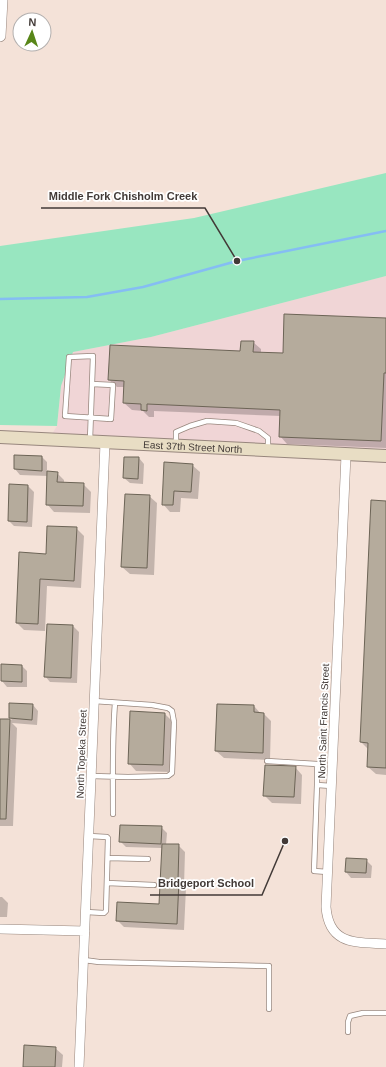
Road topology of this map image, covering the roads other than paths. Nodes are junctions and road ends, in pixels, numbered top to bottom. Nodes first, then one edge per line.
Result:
1 (2, 0) edge
2 (0, 36) edge
3 (92, 384) junction
4 (91, 418) junction
5 (0, 437) edge
6 (90, 442) junction
7 (105, 443) junction
8 (176, 446) junction
9 (268, 451) junction
10 (346, 455) junction
11 (386, 456) edge
12 (94, 701) junction
13 (115, 703) junction
14 (267, 761) dead end
15 (91, 776) junction
16 (113, 776) junction
17 (316, 785) junction
18 (332, 786) junction
19 (113, 814) dead end
20 (89, 836) junction
21 (108, 858) junction
22 (148, 859) dead end
23 (328, 872) junction
24 (107, 883) junction
25 (154, 885) dead end
26 (86, 912) junction
27 (0, 928) edge
28 (85, 931) junction
29 (386, 944) edge
30 (84, 960) junction
31 (269, 1009) dead end
32 (386, 1013) edge
33 (348, 1032) dead end
34 (79, 1067) edge

1 - 2 street
3 - 4 lane
3 - 4 lane
3 - 4 lane
4 - 6 lane
5 - 6 main road, East 37th Street North
6 - 7 main road, East 37th Street North
7 - 8 main road, East 37th Street North
7 - 12 street, North Topeka Street
8 - 9 main road, East 37th Street North
8 - 9 lane
9 - 10 main road, East 37th Street North
10 - 11 main road, East 37th Street North
10 - 18 street, North Saint Francis Street
12 - 13 lane
12 - 15 street, North Topeka Street
13 - 16 lane
13 - 16 lane
14 - 17 lane
15 - 16 lane
15 - 20 street, North Topeka Street
16 - 19 lane
17 - 18 lane
17 - 23 lane
18 - 23 street, North Saint Francis Street
20 - 21 lane
20 - 26 street, North Topeka Street
21 - 22 lane
21 - 24 lane
23 - 29 street, North Saint Francis Street
24 - 25 lane
24 - 26 lane
26 - 28 street, North Topeka Street
27 - 28 street
28 - 30 street, North Topeka Street
30 - 31 lane
30 - 34 street, North Topeka Street
32 - 33 lane

